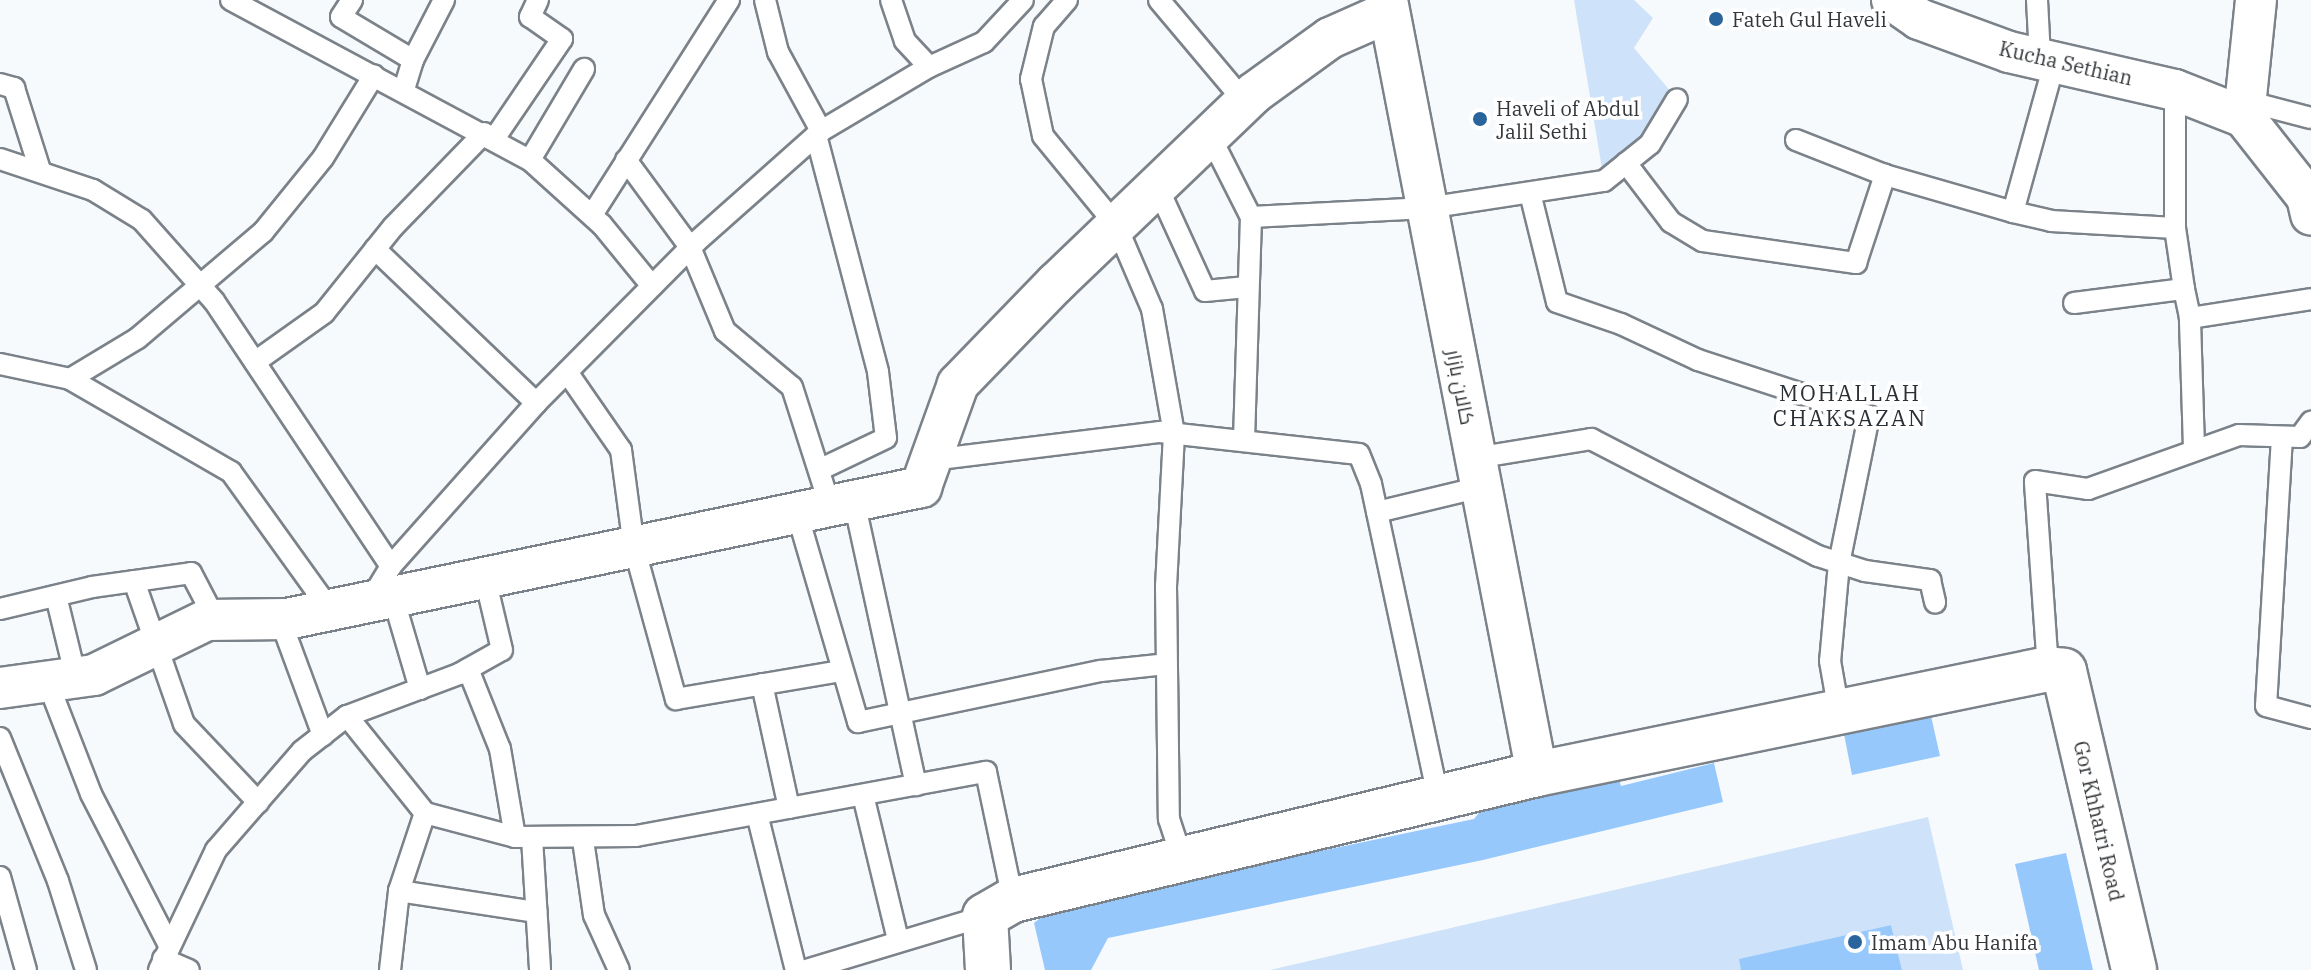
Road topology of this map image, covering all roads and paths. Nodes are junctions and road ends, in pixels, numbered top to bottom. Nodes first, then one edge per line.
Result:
1 (231, 0) edge
2 (352, 0) edge
3 (444, 0) edge
4 (538, 0) edge
5 (729, 0) edge
6 (765, 0) edge
7 (891, 0) edge
8 (1023, 0) edge
9 (1067, 0) edge
10 (1159, 0) edge
11 (1892, 0) edge
12 (2037, 0) edge
13 (2256, 0) edge
14 (1388, 6) edge
15 (2047, 59) junction
16 (413, 60) junction
17 (929, 67) junction
18 (584, 69) dead end
19 (374, 75) junction
20 (0, 84) edge
21 (404, 90) junction
22 (2175, 90) junction
23 (1677, 99) dead end
24 (1245, 102) junction
25 (2245, 109) junction
26 (2311, 118) edge
27 (819, 133) junction
28 (489, 136) junction
29 (1210, 136) junction
30 (1796, 140) dead end
31 (0, 159) edge
32 (530, 160) junction
33 (626, 160) junction
34 (1626, 163) junction
35 (40, 170) junction
36 (1885, 175) junction
37 (1157, 186) junction
38 (1530, 193) junction
39 (1427, 208) junction
40 (2013, 212) junction
41 (592, 215) junction
42 (2311, 215) edge
43 (1251, 217) junction
44 (1116, 225) junction
45 (2175, 228) junction
46 (690, 247) junction
47 (375, 249) junction
48 (199, 283) junction
49 (652, 286) junction
50 (1247, 287) junction
51 (2184, 289) junction
52 (2311, 299) edge
53 (2074, 303) dead end
54 (2190, 318) junction
55 (255, 362) junction
56 (0, 364) edge
57 (567, 372) junction
58 (70, 379) junction
59 (536, 403) junction
60 (2311, 422) edge
61 (1174, 434) junction
62 (2282, 437) junction
63 (1244, 440) junction
64 (2194, 448) junction
65 (931, 460) junction
66 (1478, 473) junction
67 (825, 497) junction
68 (1377, 512) junction
69 (634, 547) junction
70 (1839, 563) junction
71 (485, 578) junction
72 (134, 581) junction
73 (385, 588) junction
74 (56, 596) junction
75 (1935, 602) dead end
76 (0, 609) edge
77 (330, 610) junction
78 (215, 619) junction
79 (280, 619) junction
80 (156, 644) junction
81 (1166, 664) junction
82 (468, 669) junction
83 (2056, 670) junction
84 (841, 671) junction
85 (62, 680) junction
86 (762, 684) junction
87 (0, 688) edge
88 (420, 689) junction
89 (1839, 712) junction
90 (900, 714) junction
91 (347, 716) junction
92 (2311, 718) edge
93 (323, 735) junction
94 (0, 738) edge
95 (1537, 774) junction
96 (916, 785) junction
97 (863, 795) junction
98 (1438, 797) junction
99 (258, 802) junction
100 (789, 808) junction
101 (425, 813) junction
102 (757, 814) junction
103 (524, 837) junction
104 (583, 840) junction
105 (1182, 859) junction
106 (0, 877) edge
107 (399, 891) junction
108 (999, 908) junction
109 (536, 912) junction
110 (898, 940) junction
111 (164, 958) edge
112 (26, 970) edge
113 (86, 970) edge
114 (189, 970) edge
115 (390, 970) edge
116 (540, 970) edge
117 (619, 970) edge
118 (796, 970) edge
119 (806, 970) edge
120 (988, 970) edge
121 (2134, 970) edge

1 - 19 lane
2 - 16 lane
3 - 16 lane
4 - 28 lane
5 - 33 lane
6 - 27 lane
7 - 17 lane
8 - 17 lane
9 - 44 lane
10 - 24 lane
11 - 15 street, Kucha Sethian
12 - 15 lane
13 - 25 street
14 - 24 street
14 - 39 street, کالان بازار
15 - 22 street, Kucha Sethian
15 - 40 lane
16 - 21 lane
17 - 27 lane
18 - 32 lane
19 - 21 lane
19 - 48 lane
20 - 35 lane
21 - 28 lane
22 - 25 street, Kucha Sethian
22 - 45 lane
23 - 34 lane
24 - 29 street
25 - 26 lane
25 - 42 street
27 - 46 lane
27 - 67 lane
28 - 32 lane
28 - 47 lane
29 - 37 street
29 - 43 lane
30 - 36 lane
31 - 35 lane
32 - 41 lane
33 - 41 lane
33 - 46 lane
34 - 36 lane
34 - 38 lane
35 - 48 lane
36 - 40 lane
37 - 44 street
37 - 50 lane
38 - 39 lane
38 - 70 lane
39 - 43 lane
39 - 66 street, کالان بازار
40 - 45 lane
41 - 49 lane
43 - 50 lane
44 - 61 lane
44 - 65 street
45 - 51 lane
46 - 49 lane
46 - 67 lane
47 - 55 lane
47 - 59 lane
48 - 55 lane
48 - 58 lane
49 - 57 lane
50 - 63 lane
51 - 53 lane
51 - 54 lane
52 - 54 lane
54 - 64 lane
55 - 73 lane
56 - 58 lane
57 - 59 lane
57 - 69 lane
58 - 77 lane
59 - 73 lane
60 - 62 lane
61 - 63 lane
61 - 65 lane
61 - 81 lane
62 - 64 lane
62 - 92 lane
63 - 68 lane
64 - 83 lane
65 - 67 street
66 - 68 lane
66 - 70 lane
66 - 95 street, کالان بازار
67 - 69 street
67 - 84 lane
67 - 90 lane
68 - 98 lane
69 - 71 street
69 - 86 lane
70 - 75 lane
70 - 89 lane
71 - 73 street
71 - 82 lane
72 - 74 lane
72 - 78 lane
72 - 80 lane
73 - 77 street
73 - 88 lane
74 - 76 lane
74 - 85 lane
77 - 79 street
78 - 79 street
78 - 80 street
79 - 93 lane
80 - 85 street
80 - 99 lane
81 - 90 lane
81 - 105 lane
82 - 88 lane
82 - 103 lane
83 - 89 street
83 - 121 street, Gor Khhatri Road
84 - 86 lane
84 - 90 lane
85 - 87 street
85 - 111 lane
86 - 100 lane
88 - 91 lane
89 - 95 street
90 - 96 lane
91 - 93 lane
91 - 101 lane
93 - 99 lane
94 - 113 lane
95 - 98 street
96 - 97 lane
96 - 108 lane
97 - 100 lane
97 - 110 lane
98 - 105 street
99 - 111 lane
100 - 102 lane
101 - 103 lane
101 - 107 lane
102 - 104 lane
102 - 118 lane
103 - 104 lane
103 - 109 lane
104 - 117 lane
105 - 108 street
106 - 112 lane
107 - 109 lane
107 - 115 lane
108 - 110 lane
108 - 120 street
109 - 116 lane
110 - 119 lane
111 - 114 lane

